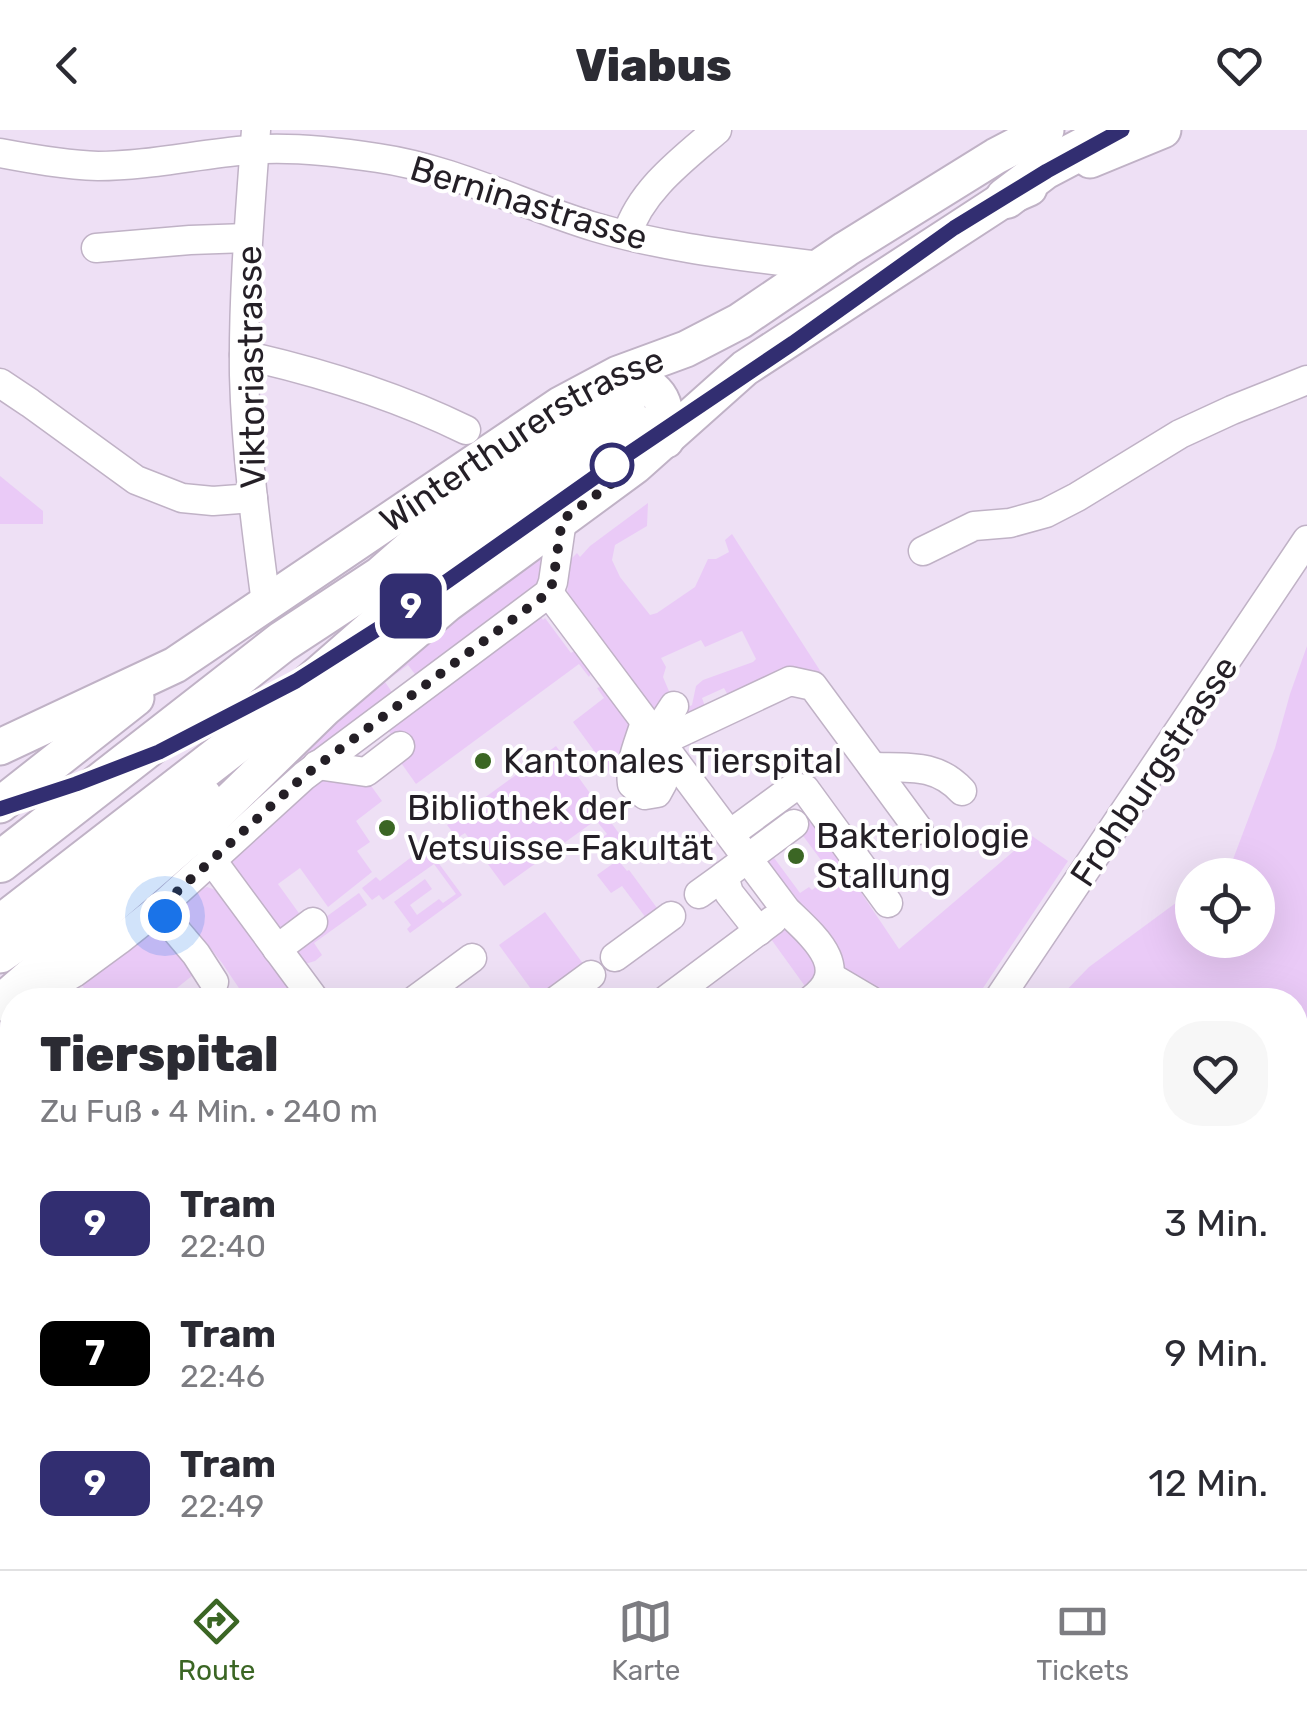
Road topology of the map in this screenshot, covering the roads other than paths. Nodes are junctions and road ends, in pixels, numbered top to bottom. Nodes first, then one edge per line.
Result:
1 (718, 130) edge
2 (1046, 130) edge
3 (1118, 130) edge
4 (1163, 130) edge
5 (255, 140) edge
6 (0, 153) edge
7 (1006, 198) junction
8 (627, 235) junction
9 (247, 238) junction
10 (96, 248) dead end
11 (820, 266) junction
12 (686, 349) junction
13 (244, 354) junction
14 (1307, 380) edge
15 (0, 383) edge
16 (712, 395) junction
17 (635, 412) junction
18 (466, 430) dead end
19 (252, 498) junction
20 (562, 520) junction
21 (1307, 540) edge
22 (442, 548) junction
23 (923, 551) dead end
24 (548, 593) junction
25 (266, 603) junction
26 (175, 665) junction
27 (674, 706) dead end
28 (324, 709) junction
29 (649, 738) junction
30 (400, 746) dead end
31 (0, 747) edge
32 (317, 766) junction
33 (873, 767) junction
34 (962, 791) dead end
35 (0, 805) edge
36 (794, 824) dead end
37 (0, 830) edge
38 (919, 830) dead end
39 (730, 834) junction
40 (748, 858) junction
41 (211, 859) junction
42 (0, 862) edge
43 (724, 876) junction
44 (699, 894) dead end
45 (0, 895) edge
46 (888, 902) dead end
47 (158, 909) junction
48 (786, 910) junction
49 (670, 916) dead end
50 (313, 922) dead end
51 (0, 926) edge
52 (759, 932) junction
53 (276, 949) junction
54 (0, 955) edge
55 (614, 957) dead end
56 (472, 958) dead end
57 (590, 975) dead end
58 (214, 982) dead end
59 (33, 988) edge
60 (43, 988) edge
61 (306, 988) edge
62 (431, 988) edge
63 (572, 988) edge
64 (682, 988) edge
65 (826, 988) edge
66 (1006, 988) edge

1 - 8 street
2 - 11 main road, Winterthurerstrasse
3 - 7 highway
4 - 7 main road, Winterthurerstrasse
5 - 6 street, Berninastrasse
5 - 8 street, Berninastrasse
5 - 9 street, Viktoriastrasse
7 - 16 main road, Winterthurerstrasse
8 - 11 street, Berninastrasse
9 - 10 street
9 - 13 street, Viktoriastrasse
11 - 12 main road, Winterthurerstrasse
12 - 16 main road
12 - 17 main road, Winterthurerstrasse
13 - 18 street
13 - 19 street, Viktoriastrasse
14 - 23 street
15 - 19 street
16 - 17 main road, Winterthurerstrasse
17 - 20 main road, Winterthurerstrasse
17 - 22 highway
17 - 25 main road, Winterthurerstrasse
19 - 25 street, Viktoriastrasse
20 - 24 street
20 - 28 main road, Winterthurerstrasse
21 - 66 street, Frohburgstrasse
22 - 37 highway
22 - 42 highway
22 - 45 highway
22 - 51 highway
24 - 29 street
24 - 32 street
25 - 26 main road, Winterthurerstrasse
26 - 31 main road, Winterthurerstrasse
26 - 35 main road
27 - 29 street
28 - 54 main road
28 - 59 main road
29 - 33 street
29 - 39 street
30 - 32 street
32 - 41 street
33 - 34 street
33 - 38 street
36 - 40 street
39 - 40 street
39 - 46 street
40 - 43 street
40 - 48 street
41 - 47 street
41 - 53 street
43 - 44 street
43 - 52 street
47 - 58 street
47 - 60 street
48 - 52 street
48 - 65 street
49 - 55 street
50 - 53 street
52 - 64 street
53 - 61 street
56 - 62 street
57 - 63 street

